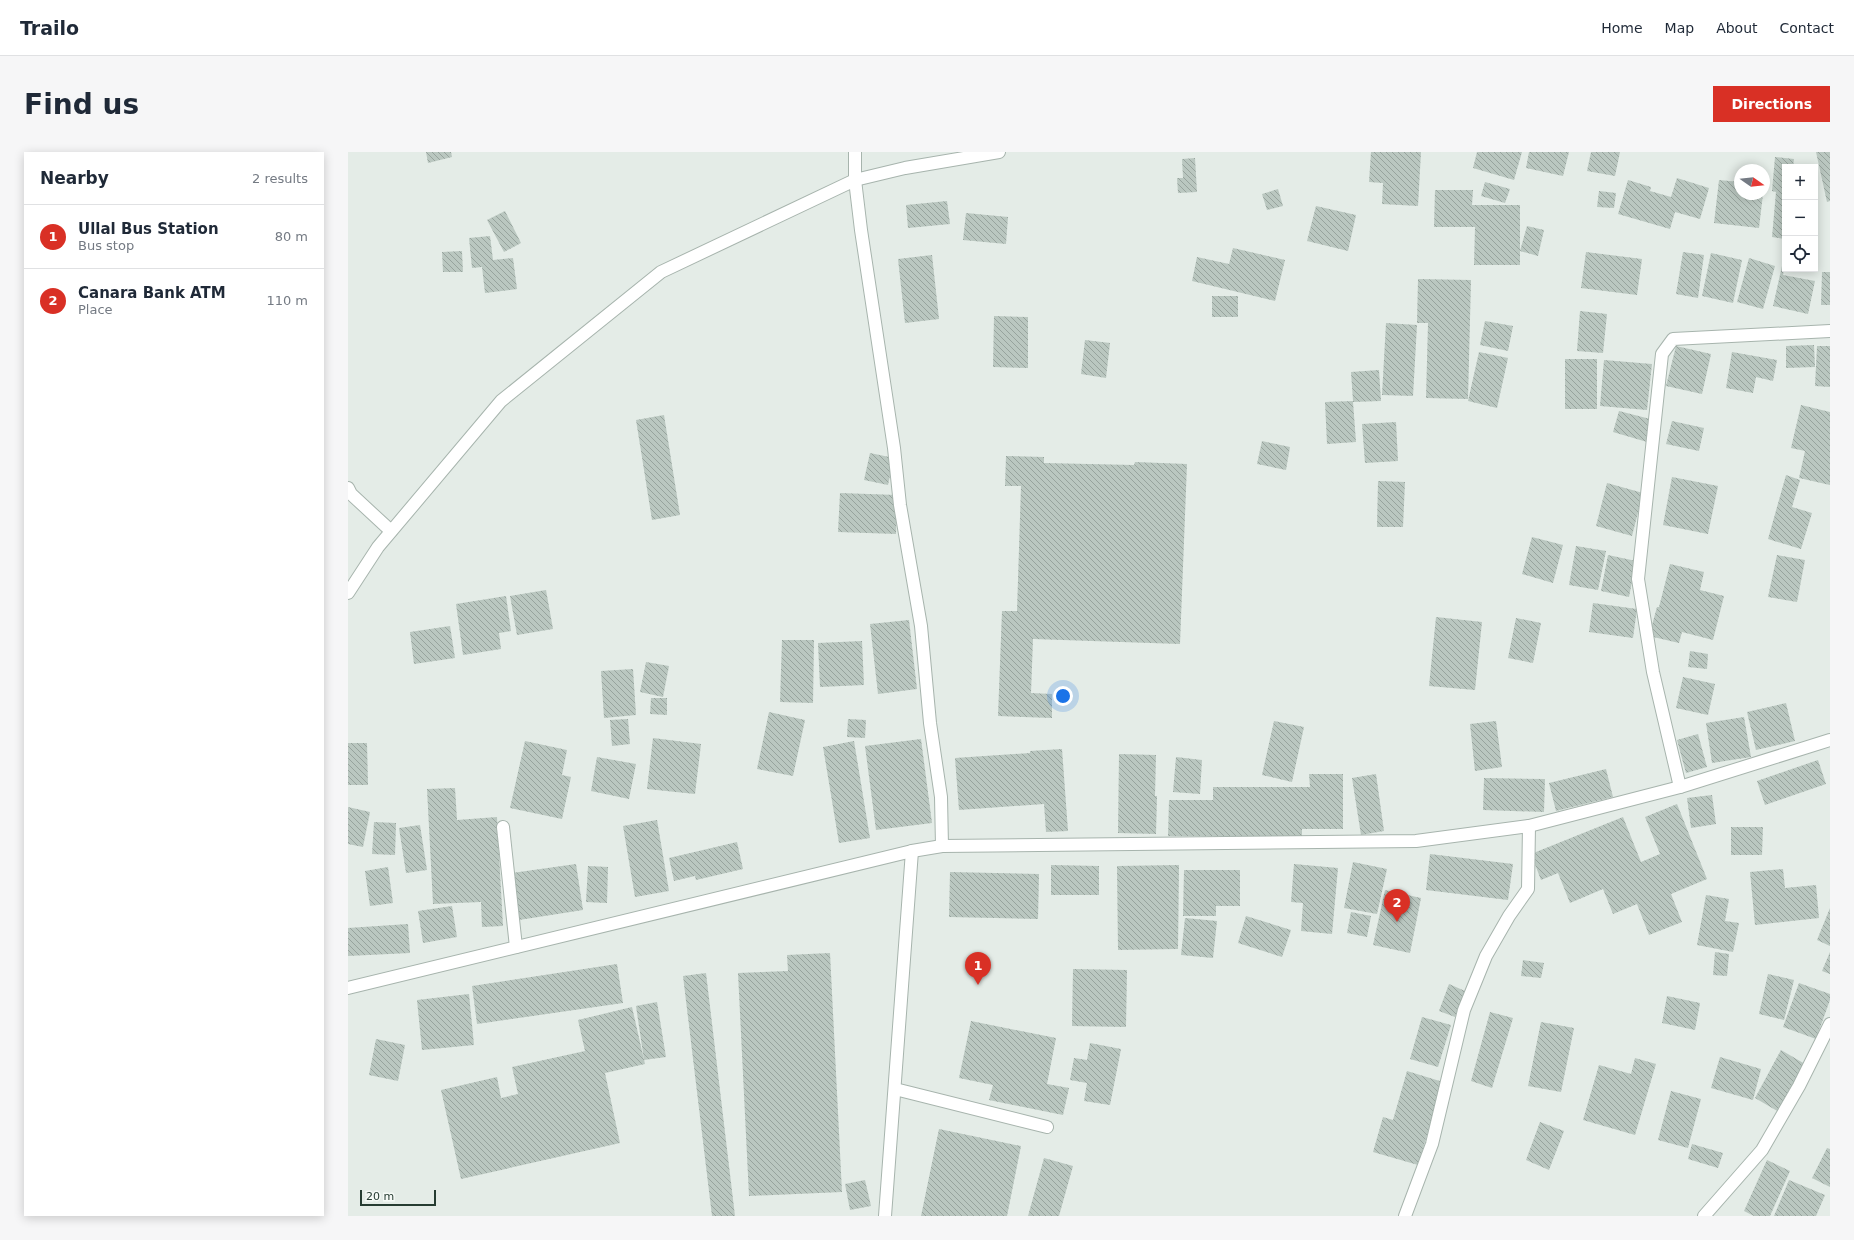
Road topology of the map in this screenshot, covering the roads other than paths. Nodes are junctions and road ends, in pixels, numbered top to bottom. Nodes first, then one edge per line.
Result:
1 (855, 152) edge
2 (999, 152) edge
3 (855, 180) junction
4 (1830, 331) edge
5 (348, 488) edge
6 (391, 531) junction
7 (348, 593) edge
8 (1830, 740) edge
9 (1680, 787) junction
10 (1529, 826) junction
11 (503, 827) dead end
12 (942, 846) junction
13 (912, 851) junction
14 (516, 947) junction
15 (348, 988) edge
16 (1830, 1024) edge
17 (895, 1089) junction
18 (1047, 1127) dead end
19 (885, 1216) edge
20 (1405, 1216) edge
21 (1704, 1216) edge

1 - 3 street
2 - 3 street
3 - 6 street
3 - 12 street
4 - 9 street
5 - 6 street
6 - 7 street
8 - 9 street
9 - 10 street
10 - 12 street
10 - 20 street
11 - 14 street
12 - 13 street
13 - 14 street
13 - 17 street
14 - 15 street
16 - 21 street
17 - 18 street
17 - 19 street

